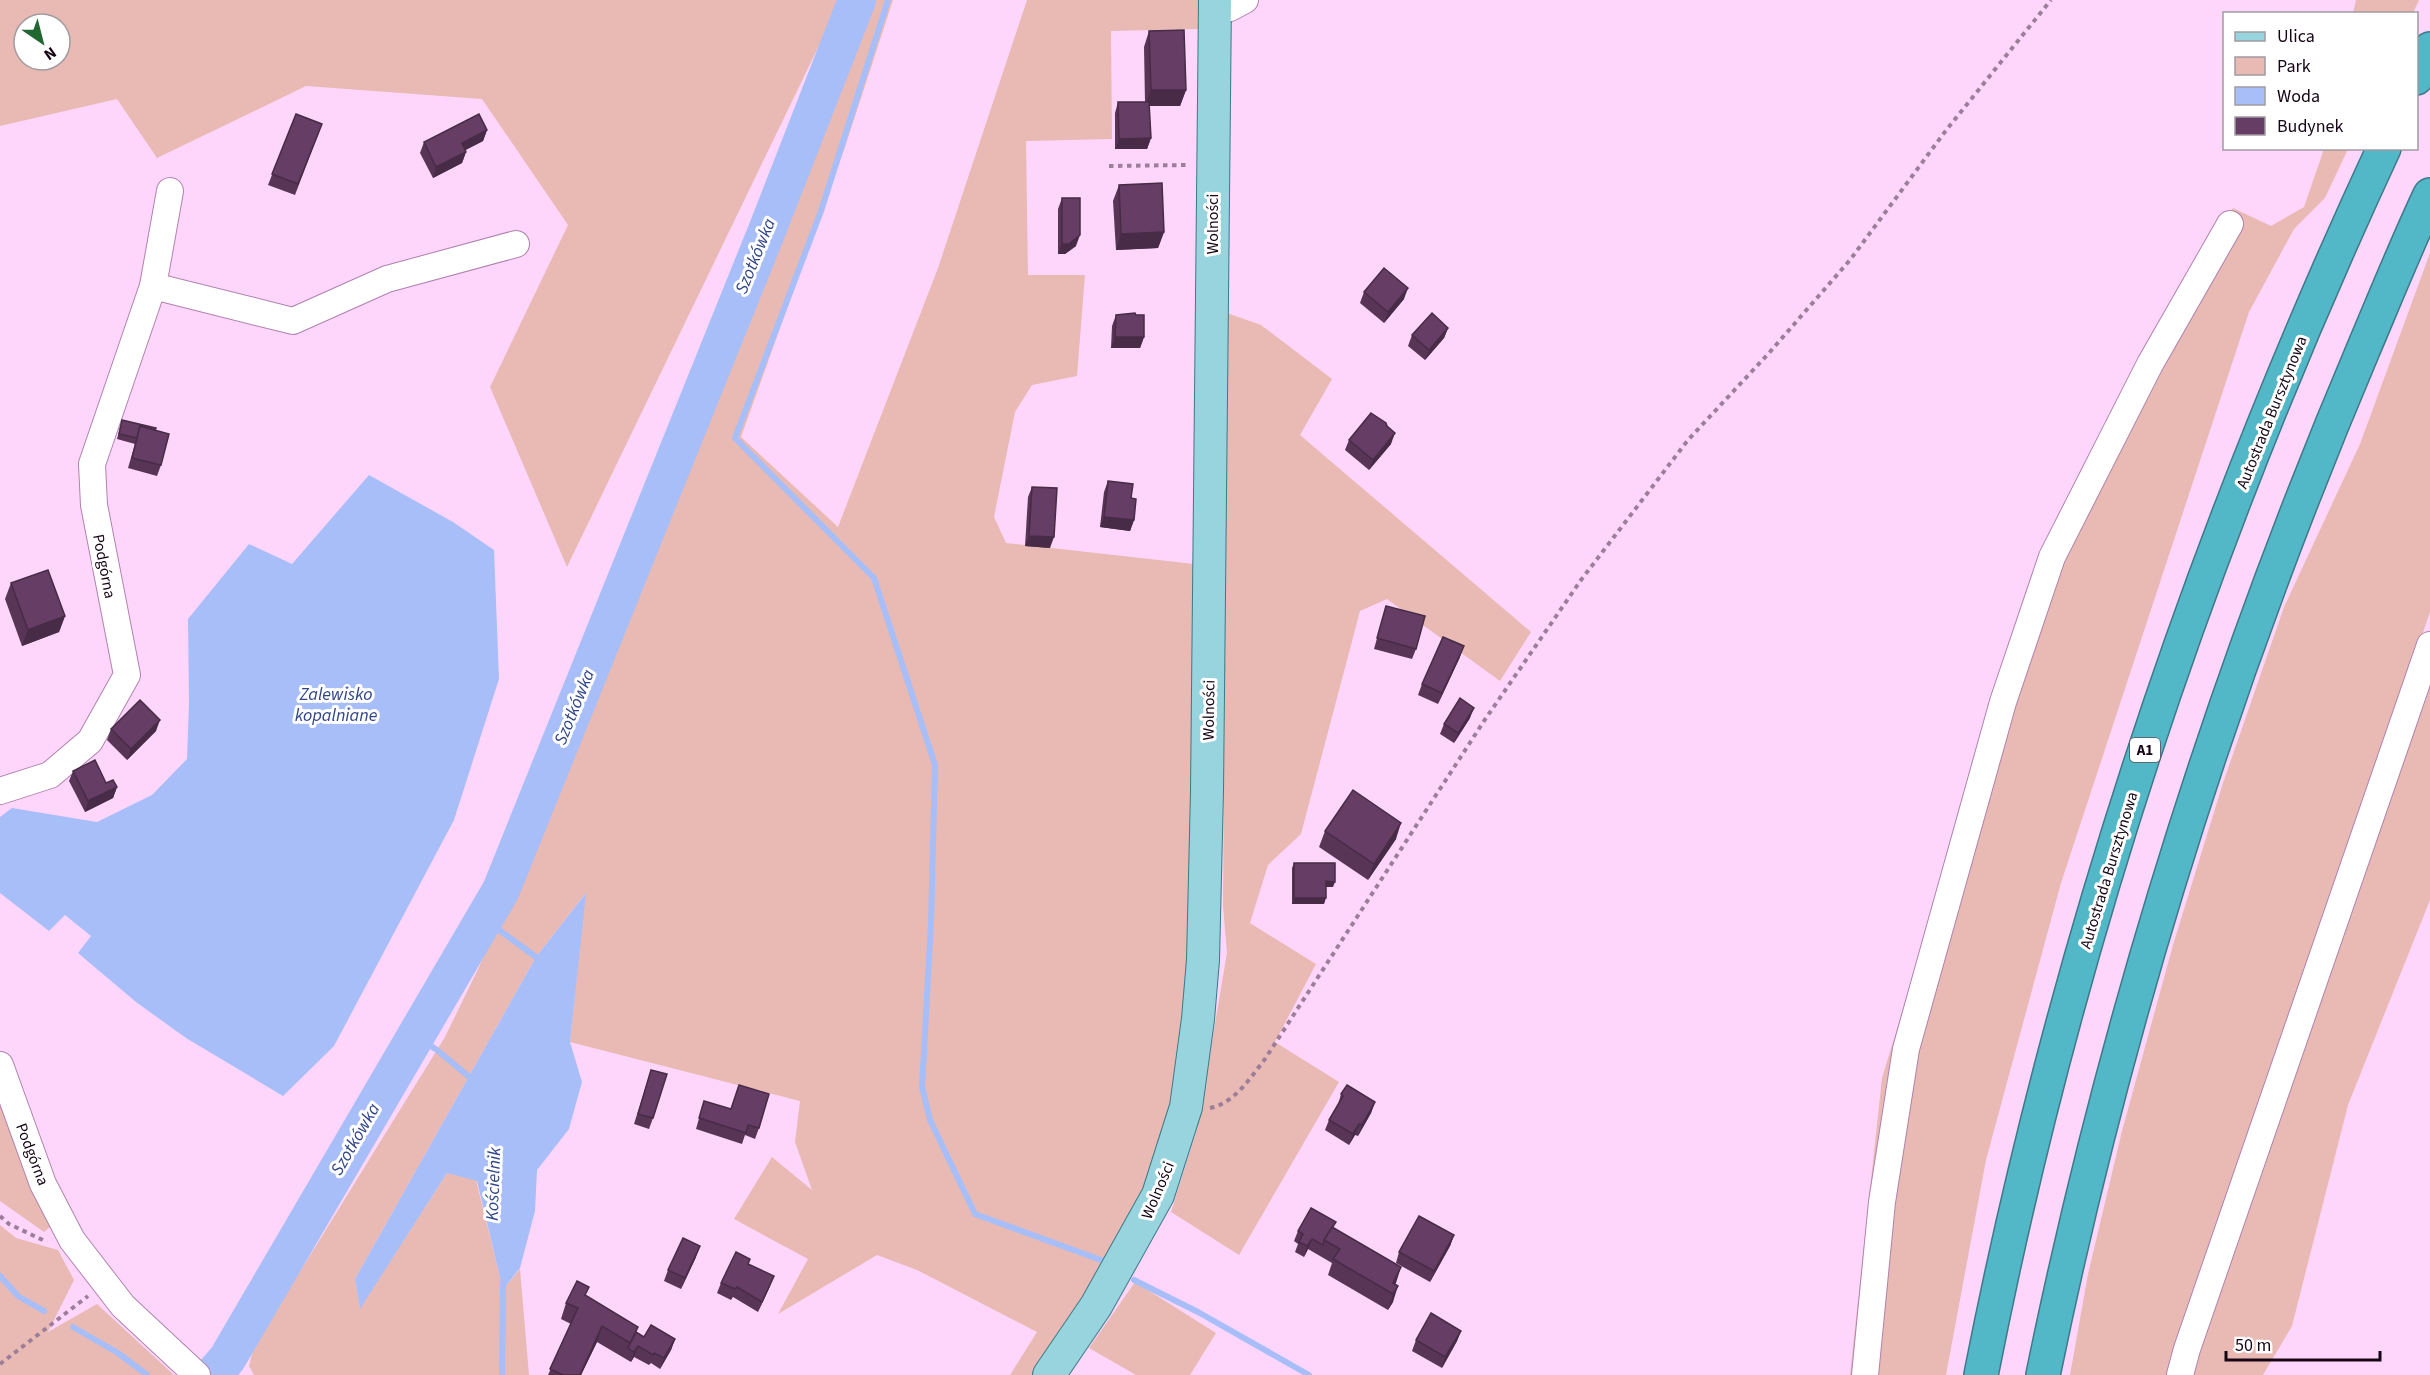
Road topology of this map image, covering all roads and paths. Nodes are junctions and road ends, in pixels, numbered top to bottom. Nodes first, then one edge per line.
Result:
1 (2051, 0) edge
2 (1226, 4) edge
3 (2430, 49) edge
4 (2418, 74) edge
5 (2383, 150) edge
6 (1213, 165) junction
7 (1109, 166) dead end
8 (170, 191) dead end
9 (2430, 195) edge
10 (2230, 224) dead end
11 (516, 244) dead end
12 (153, 286) junction
13 (2430, 645) edge
14 (0, 791) edge
15 (0, 1065) edge
16 (1186, 1107) junction
17 (0, 1216) edge
18 (72, 1240) junction
19 (105, 1282) junction
20 (0, 1364) edge
21 (197, 1375) edge
22 (1049, 1375) edge
23 (1865, 1375) edge
24 (1980, 1375) edge
25 (2043, 1375) edge
26 (2180, 1375) edge

1 - 16 path
2 - 6 main road, Wolności
3 - 4 highway
5 - 24 highway, Autostrada Bursztynowa / A1
6 - 7 path
6 - 16 main road, Wolności
8 - 12 street, Podgórna
9 - 25 highway
10 - 23 street
11 - 12 street
12 - 14 street, Podgórna
13 - 26 street
15 - 18 street, Podgórna
16 - 22 main road, Wolności
17 - 18 path
18 - 19 street, Podgórna
19 - 20 path
19 - 21 street, Podgórna

